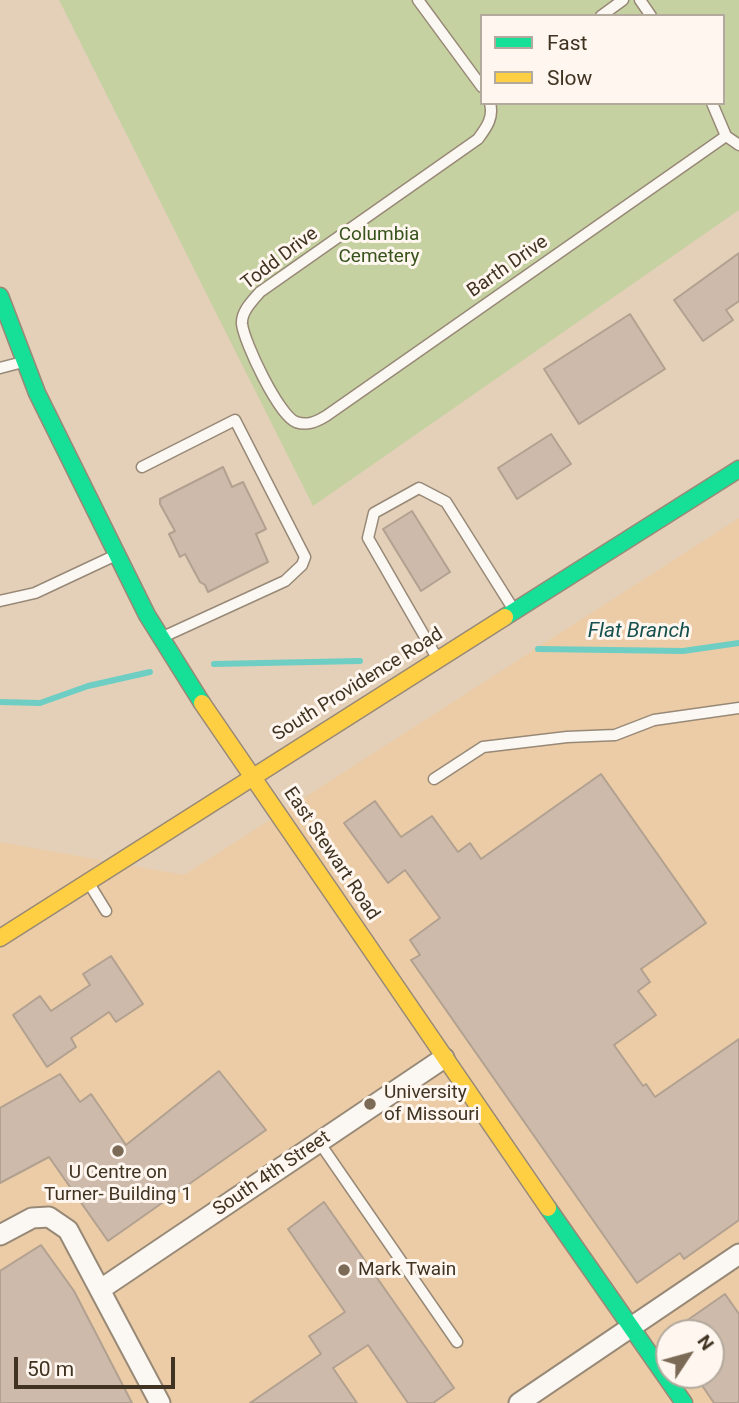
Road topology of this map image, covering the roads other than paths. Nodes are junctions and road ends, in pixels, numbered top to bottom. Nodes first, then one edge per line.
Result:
1 (418, 0) edge
2 (623, 0) edge
3 (604, 14) edge
4 (480, 83) edge
5 (491, 105) edge
6 (713, 105) edge
7 (726, 136) junction
8 (739, 145) edge
9 (0, 296) edge
10 (25, 362) junction
11 (0, 368) edge
12 (294, 422) joint
13 (142, 467) dead end
14 (739, 469) edge
15 (117, 554) junction
16 (0, 601) edge
17 (514, 611) junction
18 (161, 638) junction
19 (438, 659) junction
20 (739, 708) edge
21 (253, 776) junction
22 (434, 779) dead end
23 (88, 882) junction
24 (106, 911) dead end
25 (0, 938) edge
26 (444, 1058) junction
27 (319, 1142) junction
28 (0, 1235) edge
29 (739, 1254) edge
30 (100, 1289) junction
31 (632, 1326) junction
32 (457, 1342) dead end
33 (160, 1403) edge
34 (519, 1403) edge
35 (684, 1403) edge

1 - 4 lane
2 - 3 lane
5 - 12 lane, Todd Drive
6 - 7 lane
7 - 8 lane
7 - 12 lane, Barth Drive
9 - 10 street, East Stewart Road
10 - 11 lane
10 - 15 street, East Stewart Road
13 - 18 lane
14 - 17 street, South Providence Road
15 - 16 lane
15 - 18 street, East Stewart Road
17 - 19 street, South Providence Road
17 - 19 lane
18 - 21 street, East Stewart Road
19 - 21 street, South Providence Road
20 - 22 lane
21 - 23 street, South Providence Road
21 - 26 street, East Stewart Road
23 - 24 lane
23 - 25 street, South Providence Road
26 - 27 street, South 4th Street
26 - 31 street, East Stewart Road
27 - 30 street, South 4th Street
27 - 32 lane
28 - 30 street
29 - 31 street
30 - 33 street
31 - 34 street
31 - 35 street, East Stewart Road

